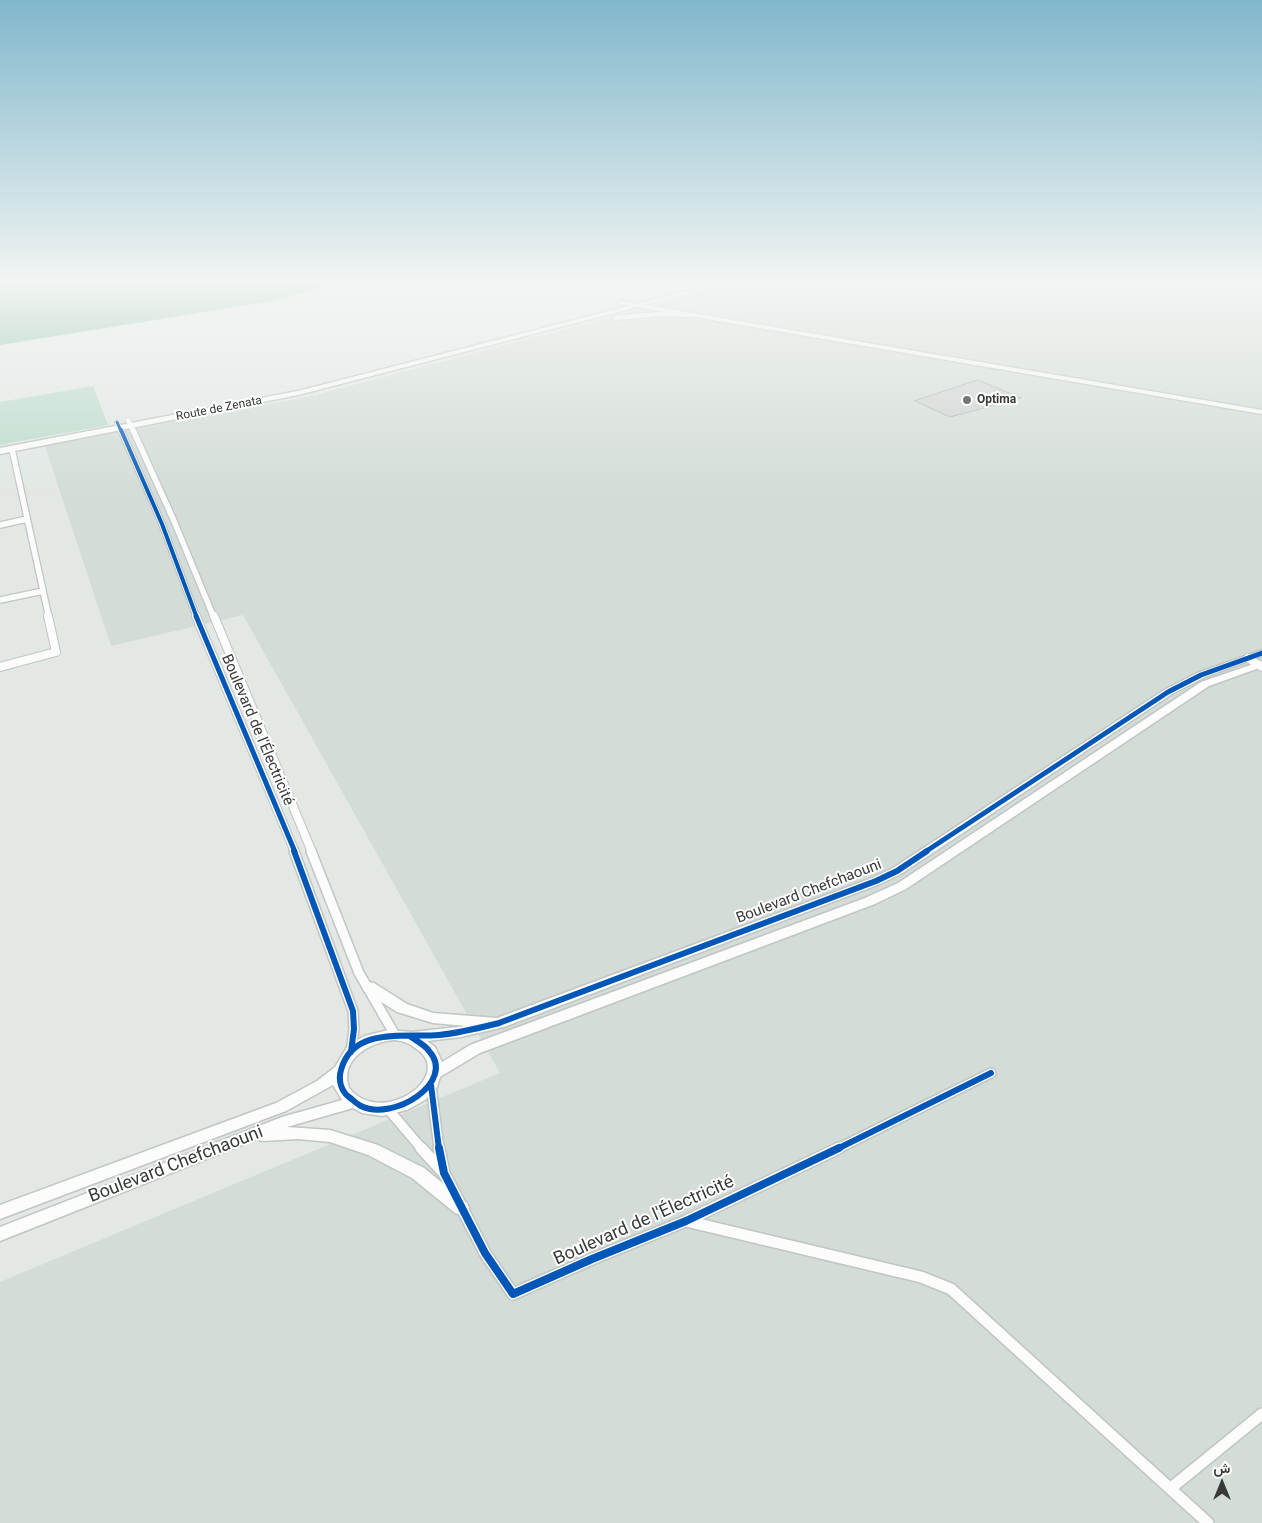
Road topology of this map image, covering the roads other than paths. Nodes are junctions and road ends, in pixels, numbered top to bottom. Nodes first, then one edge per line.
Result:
1 (426, 354) edge
2 (440, 354) edge
3 (451, 354) edge
4 (924, 354) edge
5 (935, 354) edge
6 (1262, 411) edge
7 (130, 423) junction
8 (118, 425) junction
9 (0, 448) edge
10 (12, 449) junction
11 (27, 519) junction
12 (0, 525) edge
13 (42, 591) junction
14 (0, 600) edge
15 (1259, 662) edge
16 (0, 667) edge
17 (369, 987) junction
18 (499, 1023) junction
19 (395, 1035) junction
20 (411, 1037) junction
21 (350, 1052) junction
22 (341, 1070) junction
23 (991, 1073) dead end
24 (433, 1079) junction
25 (354, 1102) junction
26 (388, 1109) junction
27 (253, 1136) junction
28 (444, 1173) junction
29 (461, 1208) junction
30 (0, 1212) edge
31 (686, 1221) junction
32 (0, 1234) edge
33 (1262, 1414) edge
34 (1171, 1488) junction
35 (1208, 1523) edge

1 - 7 main road, Route de Zenata
2 - 7 main road, Route de Zenata
3 - 7 main road, Route de Zenata
4 - 6 street
5 - 6 street
7 - 8 main road, Route de Zenata
7 - 17 street, Boulevard de l'Électricité
8 - 9 main road, Route de Zenata
8 - 10 main road, Route de Zenata
8 - 21 street, Boulevard de l'Électricité
9 - 10 main road, Route de Zenata
10 - 11 street
11 - 12 street
11 - 13 street
13 - 14 street
13 - 16 street
15 - 18 street, Boulevard Chefchaouni
15 - 24 street, Boulevard Chefchaouni
17 - 18 street
17 - 19 street, Boulevard de l'Électricité
18 - 20 street, Boulevard Chefchaouni
19 - 20 street, Boulevard Chefchaouni
19 - 21 street, Boulevard Chefchaouni
20 - 24 street, Boulevard Chefchaouni
21 - 22 street, Boulevard Chefchaouni
22 - 25 street
22 - 30 street, Boulevard Chefchaouni
23 - 31 street, Boulevard de l'Électricité
24 - 26 street, Boulevard Chefchaouni
24 - 28 street, Boulevard de l'Électricité
25 - 26 street, Boulevard Chefchaouni
25 - 27 street, Boulevard Chefchaouni
26 - 28 street, Boulevard de l'Électricité
27 - 29 street
27 - 32 street, Boulevard Chefchaouni
28 - 29 street, Boulevard de l'Électricité
29 - 31 street, Boulevard de l'Électricité
31 - 34 street
33 - 34 street
34 - 35 street

